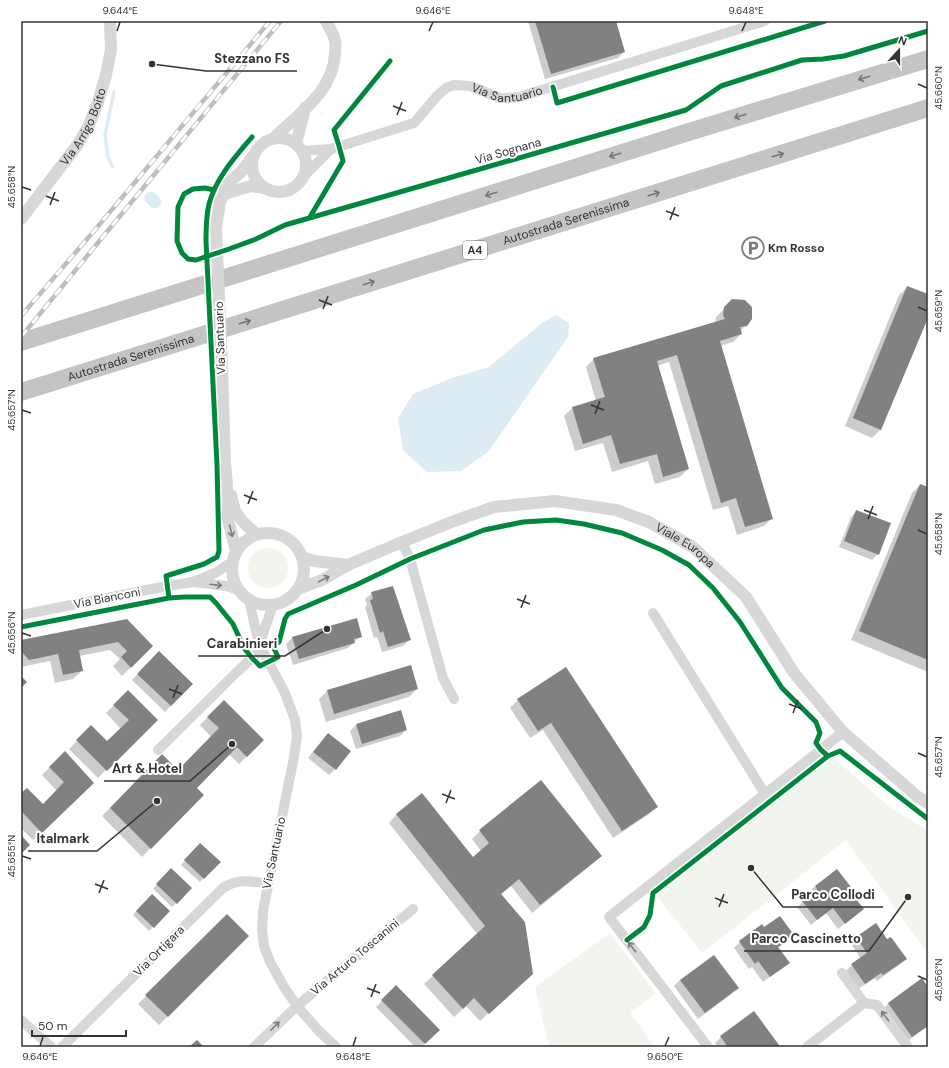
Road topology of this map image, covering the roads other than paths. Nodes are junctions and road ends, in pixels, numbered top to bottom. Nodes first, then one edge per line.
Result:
1 (110, 21) edge
2 (326, 21) edge
3 (765, 21) edge
4 (928, 59) edge
5 (305, 108) junction
6 (928, 108) edge
7 (274, 138) junction
8 (299, 148) junction
9 (331, 149) junction
10 (255, 153) junction
11 (304, 176) junction
12 (265, 188) junction
13 (224, 194) junction
14 (21, 219) edge
15 (21, 342) edge
16 (21, 392) edge
17 (227, 484) junction
18 (256, 534) junction
19 (402, 542) junction
20 (234, 556) junction
21 (302, 557) junction
22 (348, 564) junction
23 (193, 582) junction
24 (298, 589) junction
25 (238, 590) junction
26 (249, 600) junction
27 (273, 605) junction
28 (653, 613) dead end
29 (21, 615) edge
30 (261, 647) junction
31 (454, 700) dead end
32 (843, 732) junction
33 (158, 750) dead end
34 (765, 794) junction
35 (928, 803) edge
36 (268, 884) junction
37 (413, 909) dead end
38 (842, 973) dead end
39 (864, 1003) junction
40 (297, 1006) junction
41 (21, 1020) edge
42 (50, 1047) edge
43 (62, 1047) edge
44 (254, 1047) edge
45 (336, 1047) edge
46 (708, 1047) edge
47 (807, 1047) edge
48 (908, 1047) edge

1 - 14 street, Via Arrigo Boito
2 - 5 street, Via Santuario
3 - 9 street, Via Santuario
4 -> 15 highway
5 - 7 street, Via Santuario
5 - 8 street
16 -> 6 highway, Autostrada Serenissima / A4
7 - 8 street, Via Santuario
7 - 10 street, Via Santuario
8 - 9 street, Via Santuario
8 - 11 street
9 - 11 street, Via Santuario
10 - 12 street
10 - 13 street, Via Santuario
11 - 12 street, Via Santuario
12 - 13 street, Via Santuario
13 - 17 street, Via Santuario, bridge
17 - 18 street, Via Santuario
17 -> 20 street, Via Santuario
18 - 20 street
18 - 21 street
19 - 22 street, Viale Europa
19 - 31 street
19 - 32 street, Viale Europa
20 - 23 street, Via Bianconi
20 - 25 street, Via Santuario
21 - 22 street, Viale Europa
21 - 24 street
24 -> 22 street, Viale Europa
23 -> 25 street, Via Bianconi
23 - 29 street, Via Bianconi
24 - 27 street
25 - 26 street, Via Santuario
26 - 27 street, Via Santuario
26 - 30 street, Via Santuario
27 - 30 street
28 - 34 street
30 - 33 street
30 - 36 street, Via Santuario
32 - 34 street
32 - 35 street, Viale Europa
46 -> 34 street
36 - 40 street, Via Santuario
36 - 43 street, Via Ortigara
37 - 40 street, Via Arturo Toscanini
38 - 39 street
39 - 47 street
48 -> 39 street
44 -> 40 street, Via Arturo Toscanini
40 - 45 street, Via Santuario
41 - 42 street

